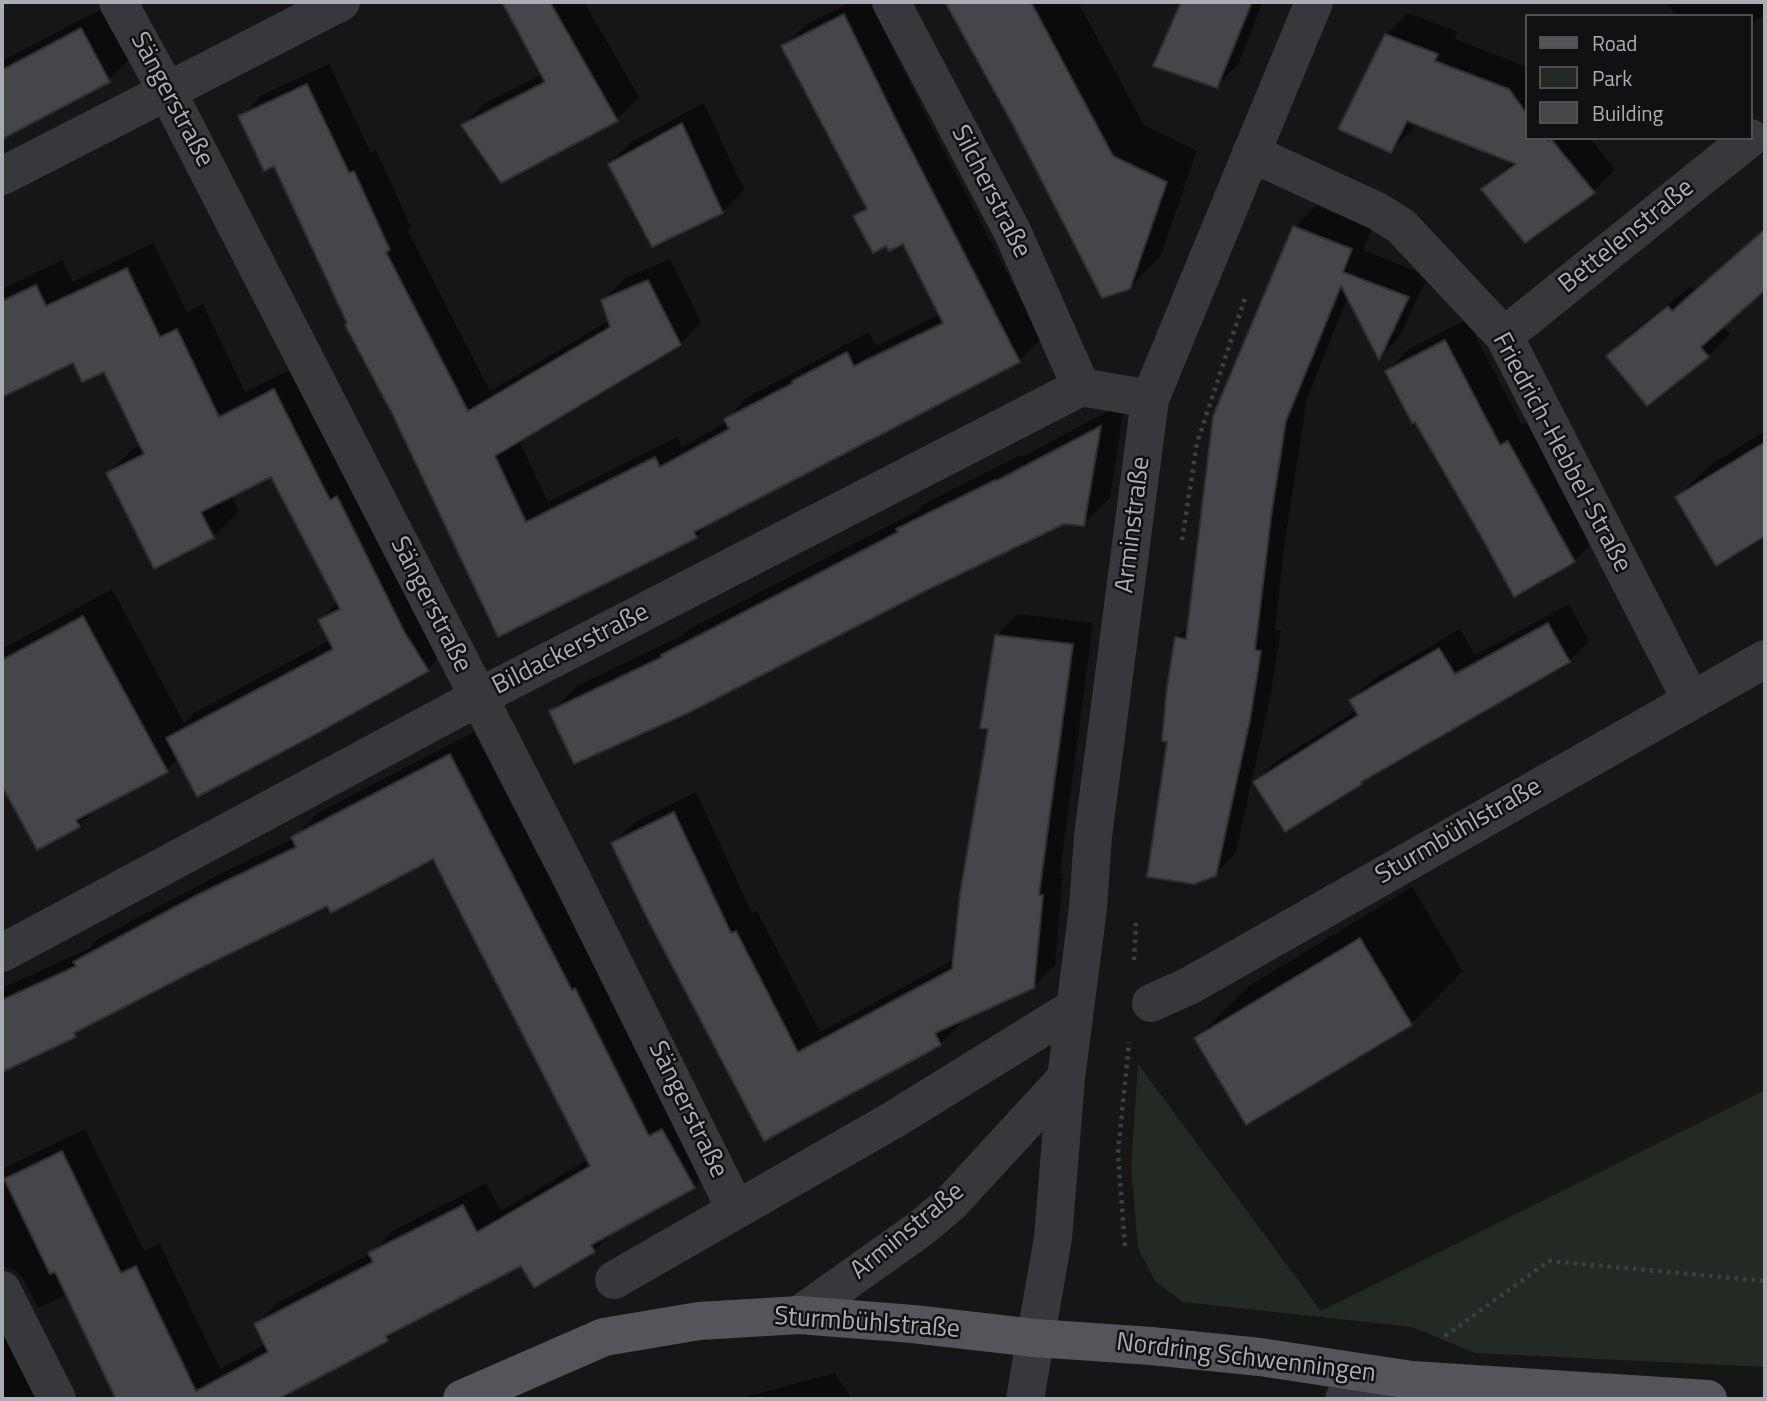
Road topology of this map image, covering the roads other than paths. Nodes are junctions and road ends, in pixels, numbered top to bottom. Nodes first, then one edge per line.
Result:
1 (118, 2) edge
2 (341, 2) edge
3 (891, 2) edge
4 (1314, 2) edge
5 (167, 91) junction
6 (1749, 140) edge
7 (1251, 153) junction
8 (2, 176) edge
9 (1504, 336) junction
10 (1081, 387) junction
11 (1150, 399) junction
12 (1765, 659) edge
13 (477, 698) junction
14 (1691, 700) junction
15 (2, 953) edge
16 (1074, 1008) junction
17 (1141, 1016) road end
18 (1066, 1078) junction
19 (736, 1210) junction
20 (614, 1280) dead end
21 (2, 1290) edge
22 (799, 1315) junction
23 (1035, 1338) junction
24 (1412, 1380) junction
25 (57, 1399) edge
26 (462, 1399) edge
27 (1025, 1399) edge
28 (1344, 1399) edge
29 (1708, 1399) edge

1 - 5 street, Sängerstraße
2 - 5 street
3 - 10 street, Silcherstraße
4 - 7 street, Arminstraße
5 - 8 street
5 - 13 street, Sängerstraße
6 - 9 street, Bettelenstraße
7 - 9 street, Friedrich-Hebbel-Straße
7 - 11 street, Arminstraße
9 - 14 street, Friedrich-Hebbel-Straße
10 - 11 street
10 - 13 street, Bildackerstraße
11 - 16 street, Arminstraße
12 - 14 street, Sturmbühlstraße
13 - 15 street, Bildackerstraße
13 - 19 street, Sängerstraße
14 - 17 street, Sturmbühlstraße
16 - 18 street, Arminstraße
16 - 19 street
18 - 22 street, Arminstraße
18 - 23 street, Arminstraße
19 - 20 street
21 - 25 street
22 - 23 main road, Sturmbühlstraße
22 - 26 main road, Sturmbühlstraße
23 - 24 main road, Nordring Schwenningen
23 - 27 street, Arminstraße
24 - 28 street
24 - 29 main road, Nordring Schwenningen

